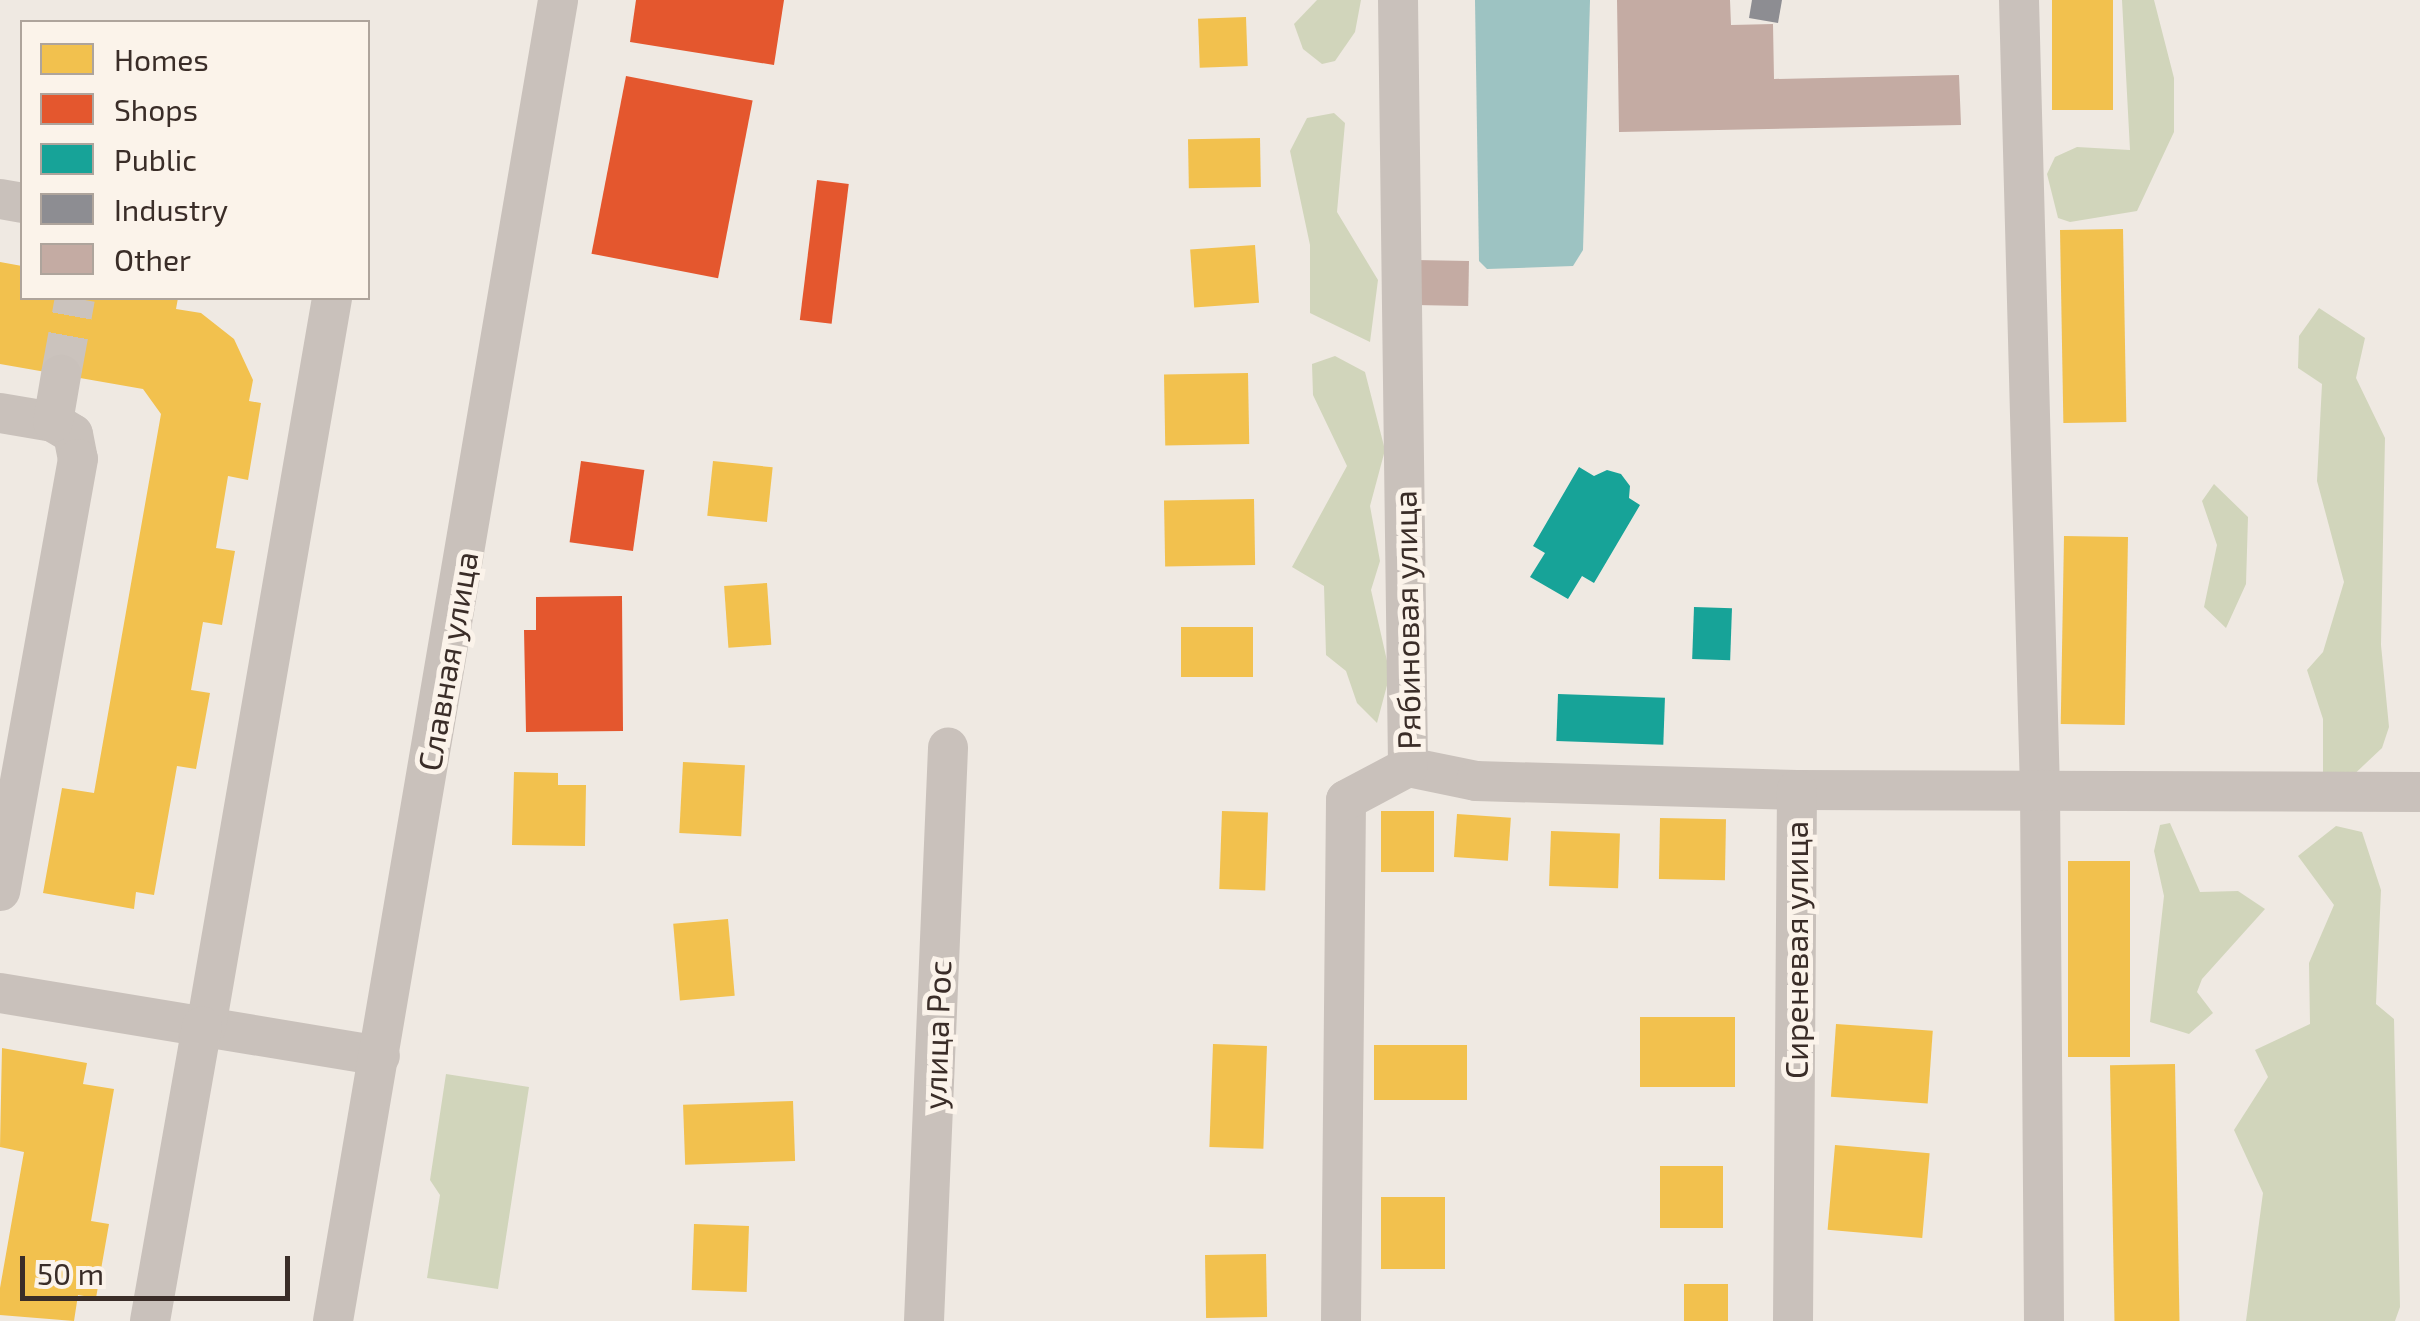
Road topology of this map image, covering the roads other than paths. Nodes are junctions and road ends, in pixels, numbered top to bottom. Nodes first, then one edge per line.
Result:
1 (558, 0) edge
2 (1398, 0) edge
3 (2019, 0) edge
4 (332, 300) edge
5 (62, 375) tunnel mouth
6 (0, 413) edge
7 (53, 422) junction
8 (948, 748) dead end
9 (1408, 768) junction
10 (2040, 789) junction
11 (1796, 790) junction
12 (2420, 792) edge
13 (0, 891) edge
14 (0, 993) edge
15 (204, 1027) junction
16 (380, 1056) junction
17 (150, 1321) edge
18 (333, 1321) edge
19 (924, 1321) edge
20 (1341, 1321) edge
21 (1793, 1321) edge
22 (2044, 1321) edge

1 - 16 street, Славная улица
2 - 9 street, Рябиновая улица
3 - 10 street
4 - 15 street
5 - 7 street
6 - 7 street
7 - 13 street
8 - 19 street, улица Рос
9 - 11 street, Сиреневая улица
9 - 20 street, Рябиновая улица
10 - 11 street
10 - 12 street
10 - 22 street
11 - 21 street, Сиреневая улица
14 - 15 street
15 - 16 street
15 - 17 street
16 - 18 street, Славная улица

